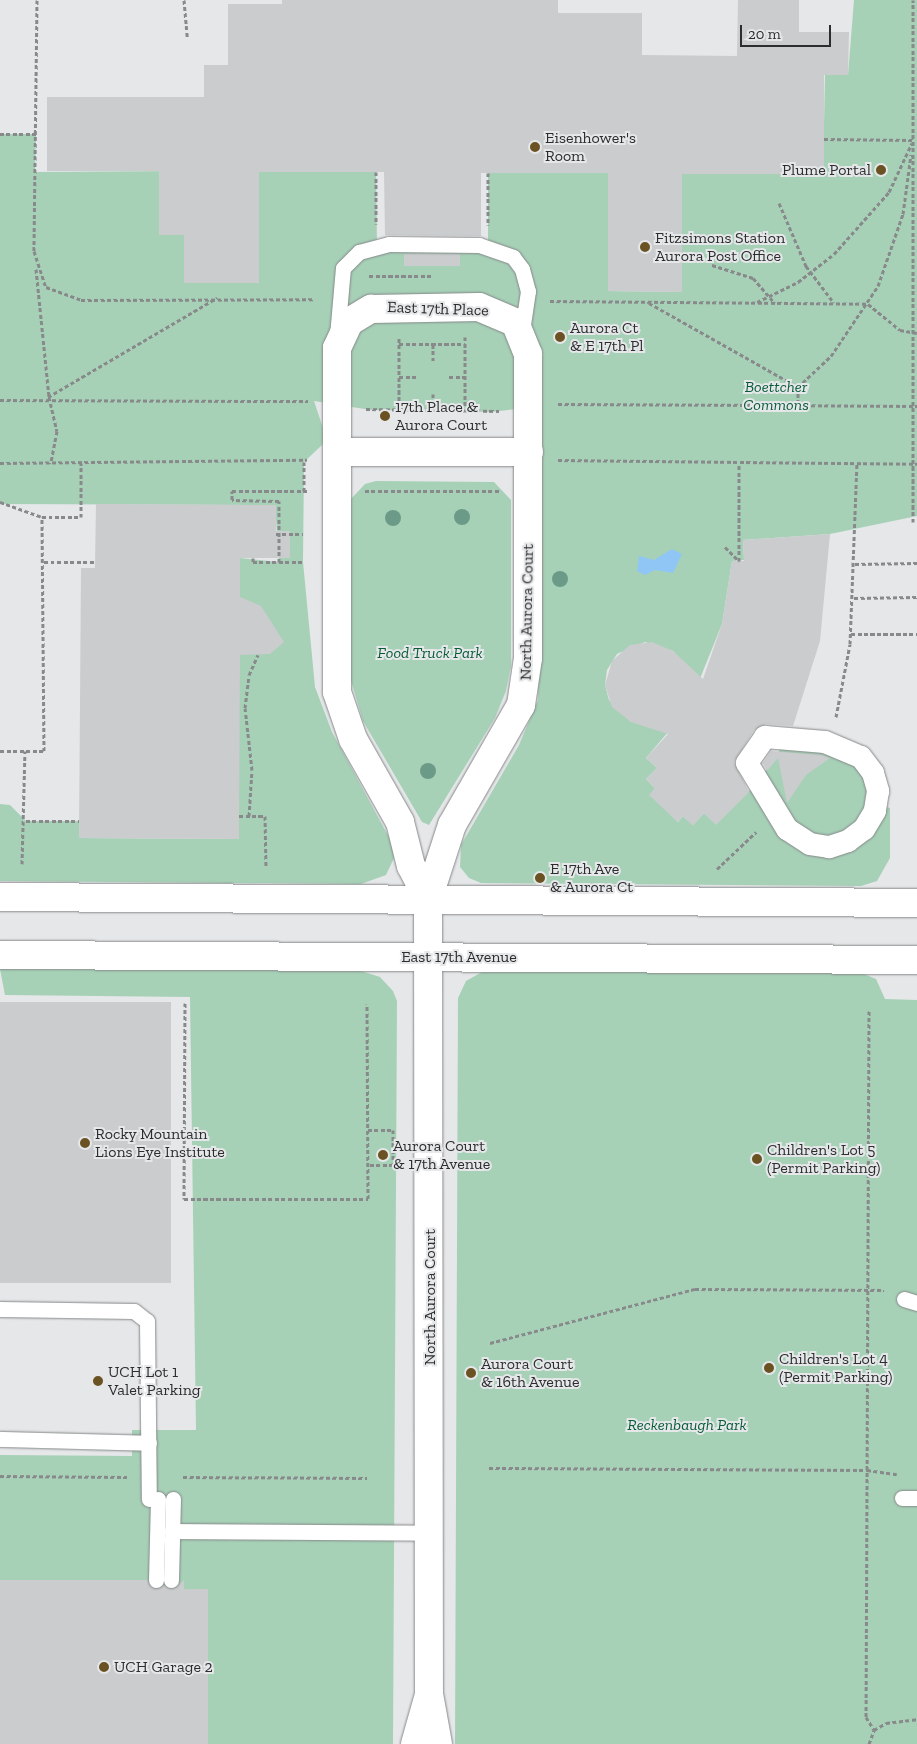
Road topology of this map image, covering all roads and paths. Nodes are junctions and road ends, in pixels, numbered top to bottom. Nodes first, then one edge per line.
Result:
1 (37, 0) edge
2 (184, 0) edge
3 (913, 0) edge
4 (187, 37) dead end
5 (915, 82) edge
6 (915, 103) edge
7 (0, 134) edge
8 (36, 134) junction
9 (824, 139) dead end
10 (913, 140) junction
11 (779, 203) dead end
12 (34, 251) junction
13 (712, 265) dead end
14 (811, 273) junction
15 (360, 276) dead end
16 (433, 276) dead end
17 (771, 296) junction
18 (218, 298) junction
19 (315, 299) dead end
20 (550, 301) dead end
21 (647, 302) junction
22 (755, 303) junction
23 (775, 303) junction
24 (834, 304) junction
25 (868, 304) junction
26 (522, 331) junction
27 (915, 333) edge
28 (433, 344) junction
29 (337, 356) junction
30 (433, 361) dead end
31 (399, 377) junction
32 (416, 377) dead end
33 (449, 377) dead end
34 (465, 377) junction
35 (798, 387) junction
36 (433, 394) dead end
37 (49, 398) junction
38 (0, 400) edge
39 (314, 401) dead end
40 (798, 405) junction
41 (529, 406) junction
42 (915, 406) edge
43 (433, 411) junction
44 (337, 452) junction
45 (529, 452) junction
46 (554, 460) dead end
47 (0, 463) edge
48 (51, 463) junction
49 (81, 463) junction
50 (740, 464) junction
51 (857, 464) junction
52 (915, 464) edge
53 (529, 483) junction
54 (304, 491) junction
55 (337, 491) junction
56 (0, 502) edge
57 (42, 517) junction
58 (912, 522) dead end
59 (277, 534) junction
60 (303, 534) dead end
61 (725, 547) dead end
62 (253, 558) dead end
63 (44, 562) junction
64 (95, 562) dead end
65 (279, 562) junction
66 (303, 562) dead end
67 (917, 563) edge
68 (856, 564) junction
69 (917, 597) edge
70 (854, 598) junction
71 (851, 634) junction
72 (917, 634) edge
73 (258, 655) dead end
74 (825, 742) junction
75 (0, 751) edge
76 (25, 751) junction
77 (772, 808) junction
78 (239, 816) dead end
79 (249, 816) junction
80 (26, 820) junction
81 (79, 820) dead end
82 (22, 864) dead end
83 (266, 866) dead end
84 (717, 869) dead end
85 (0, 897) edge
86 (428, 899) junction
87 (917, 903) edge
88 (0, 955) edge
89 (428, 958) junction
90 (917, 960) edge
91 (185, 1004) dead end
92 (367, 1004) dead end
93 (869, 1011) dead end
94 (368, 1130) junction
95 (368, 1165) junction
96 (868, 1290) junction
97 (0, 1309) edge
98 (490, 1343) dead end
99 (0, 1438) edge
100 (149, 1443) junction
101 (489, 1468) dead end
102 (867, 1470) junction
103 (902, 1475) dead end
104 (902, 1498) dead end
105 (917, 1498) edge
106 (160, 1499) junction
107 (172, 1531) junction
108 (430, 1533) junction
109 (430, 1694) junction
110 (917, 1719) edge
111 (874, 1730) junction
112 (415, 1744) edge
113 (438, 1744) edge
114 (869, 1744) edge

1 - 8 path
2 - 4 path
3 - 5 path
5 - 6 path
6 - 10 path
7 - 8 path
8 - 12 path
9 - 10 path
10 - 14 path
10 - 25 path
10 - 27 path
11 - 14 path
12 - 18 path
12 - 37 path
13 - 17 path
14 - 17 path
14 - 24 path
15 - 16 path
17 - 22 path
17 - 23 path
18 - 19 path
18 - 37 path
20 - 21 path
21 - 22 path
21 - 35 path
22 - 23 path
23 - 24 path
24 - 25 path
25 - 27 path
25 - 35 path
26 - 29 street, East 17th Place
26 - 29 lane
26 - 41 street
27 - 42 path
28 - 30 path
28 - 31 path
28 - 34 path
29 - 44 street, East 17th Place
31 - 32 path
31 - 43 path
33 - 34 path
34 - 43 path
35 - 40 path
36 - 43 path
37 - 38 path
37 - 39 path
37 - 48 path
40 - 41 path
40 - 42 path
41 - 45 street
42 - 52 path
44 - 45 street
44 - 55 street, North Aurora Court
45 - 53 street, North Aurora Court
46 - 50 path
47 - 48 path
48 - 49 path
49 - 54 path
49 - 57 path
50 - 51 path
50 - 61 path
51 - 52 path
51 - 68 path
52 - 58 path
53 - 55 path
53 - 86 street, North Aurora Court
54 - 55 path
54 - 59 path
55 - 86 street, North Aurora Court
56 - 57 path
57 - 63 path
59 - 60 path
59 - 65 path
62 - 65 path
63 - 64 path
63 - 76 path
65 - 66 path
67 - 68 path
68 - 70 path
69 - 70 path
70 - 71 path
71 - 72 path
71 - 74 path
73 - 79 path
74 - 77 street
74 - 77 street
75 - 76 path
76 - 80 path
77 - 84 path
78 - 79 path
79 - 83 path
80 - 81 path
80 - 82 path
85 - 86 street
86 - 87 street
86 - 89 street, North Aurora Court
88 - 89 street, East 17th Avenue
89 - 90 street, East 17th Avenue
89 - 108 street, North Aurora Court
91 - 95 path
92 - 94 path
93 - 96 path
94 - 95 path
94 - 95 path
96 - 98 path
96 - 102 path
97 - 100 lane
99 - 100 lane
100 - 106 lane
101 - 102 path
102 - 103 path
102 - 111 path
104 - 105 lane
106 - 107 lane
106 - 107 lane
107 - 108 lane
108 - 109 street, North Aurora Court
109 - 112 street, North Aurora Court
109 - 113 street, North Aurora Court
110 - 111 path
111 - 114 path

